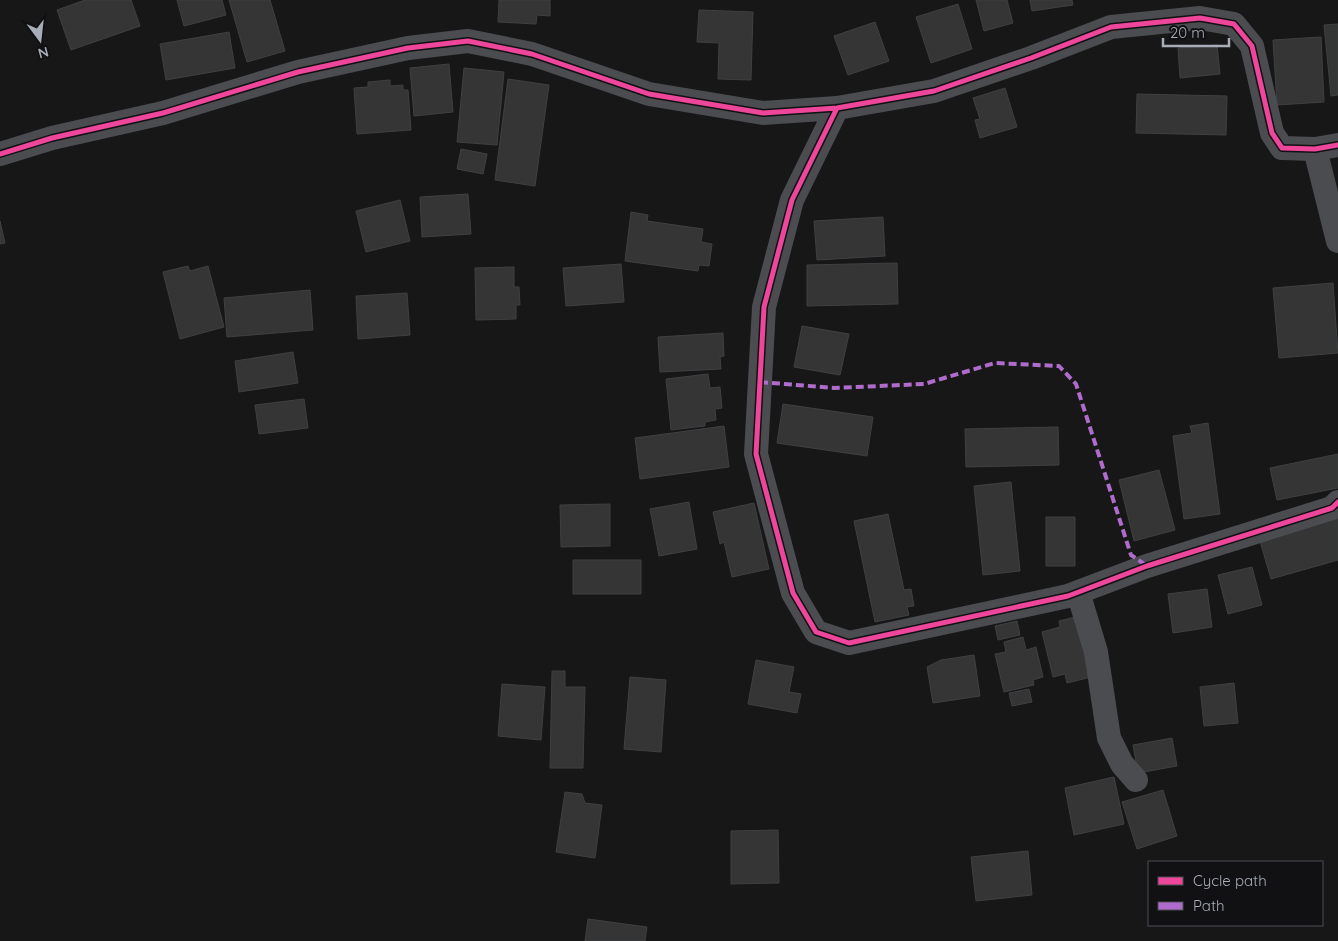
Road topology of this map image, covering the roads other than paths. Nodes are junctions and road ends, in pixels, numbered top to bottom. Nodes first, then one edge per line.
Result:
1 (837, 108) junction
2 (1338, 145) edge
3 (1315, 149) junction
4 (0, 154) edge
5 (1338, 241) edge
6 (1338, 502) edge
7 (1078, 592) junction
8 (1136, 780) dead end

1 - 3 street
1 - 4 street
1 - 7 street
2 - 3 street
3 - 5 street
6 - 7 street
7 - 8 street

